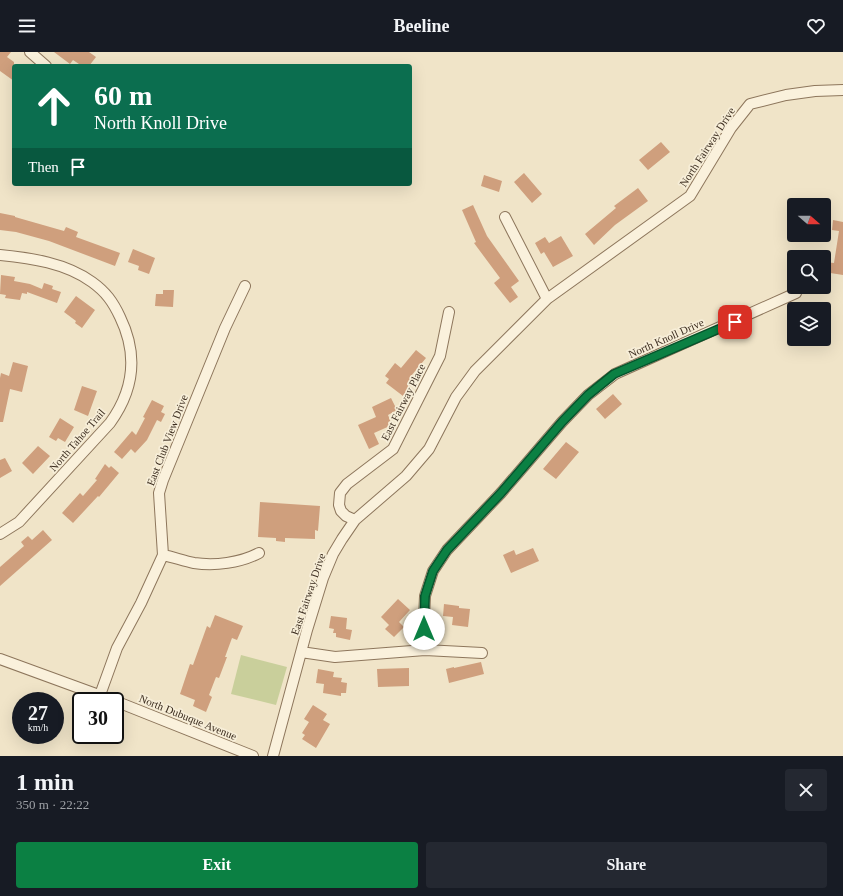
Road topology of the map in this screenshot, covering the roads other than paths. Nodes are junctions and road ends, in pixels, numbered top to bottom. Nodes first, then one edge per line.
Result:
1 (30, 52) edge
2 (44, 64) edge
3 (843, 90) edge
4 (505, 217) dead end
5 (0, 256) edge
6 (245, 286) dead end
7 (794, 294) edge
8 (547, 299) junction
9 (449, 312) dead end
10 (355, 520) junction
11 (0, 534) edge
12 (259, 553) dead end
13 (163, 555) junction
14 (425, 650) junction
15 (301, 652) junction
16 (482, 653) dead end
17 (0, 659) edge
18 (92, 692) edge
19 (101, 692) edge
20 (124, 705) edge
21 (253, 756) edge
22 (273, 756) edge

1 - 2 street
3 - 8 street, North Fairway Drive
4 - 8 street
5 - 11 street, North Tahoe Trail
6 - 13 street, East Club View Drive
7 - 14 street, North Knoll Drive
8 - 10 street, East Fairway Drive
9 - 10 street, East Fairway Place
10 - 15 street, East Fairway Drive
12 - 13 street
13 - 19 street, East Club View Drive
14 - 15 street
14 - 16 street
15 - 22 street, East Fairway Drive
17 - 18 street, North Dubuque Avenue
20 - 21 street, North Dubuque Avenue

